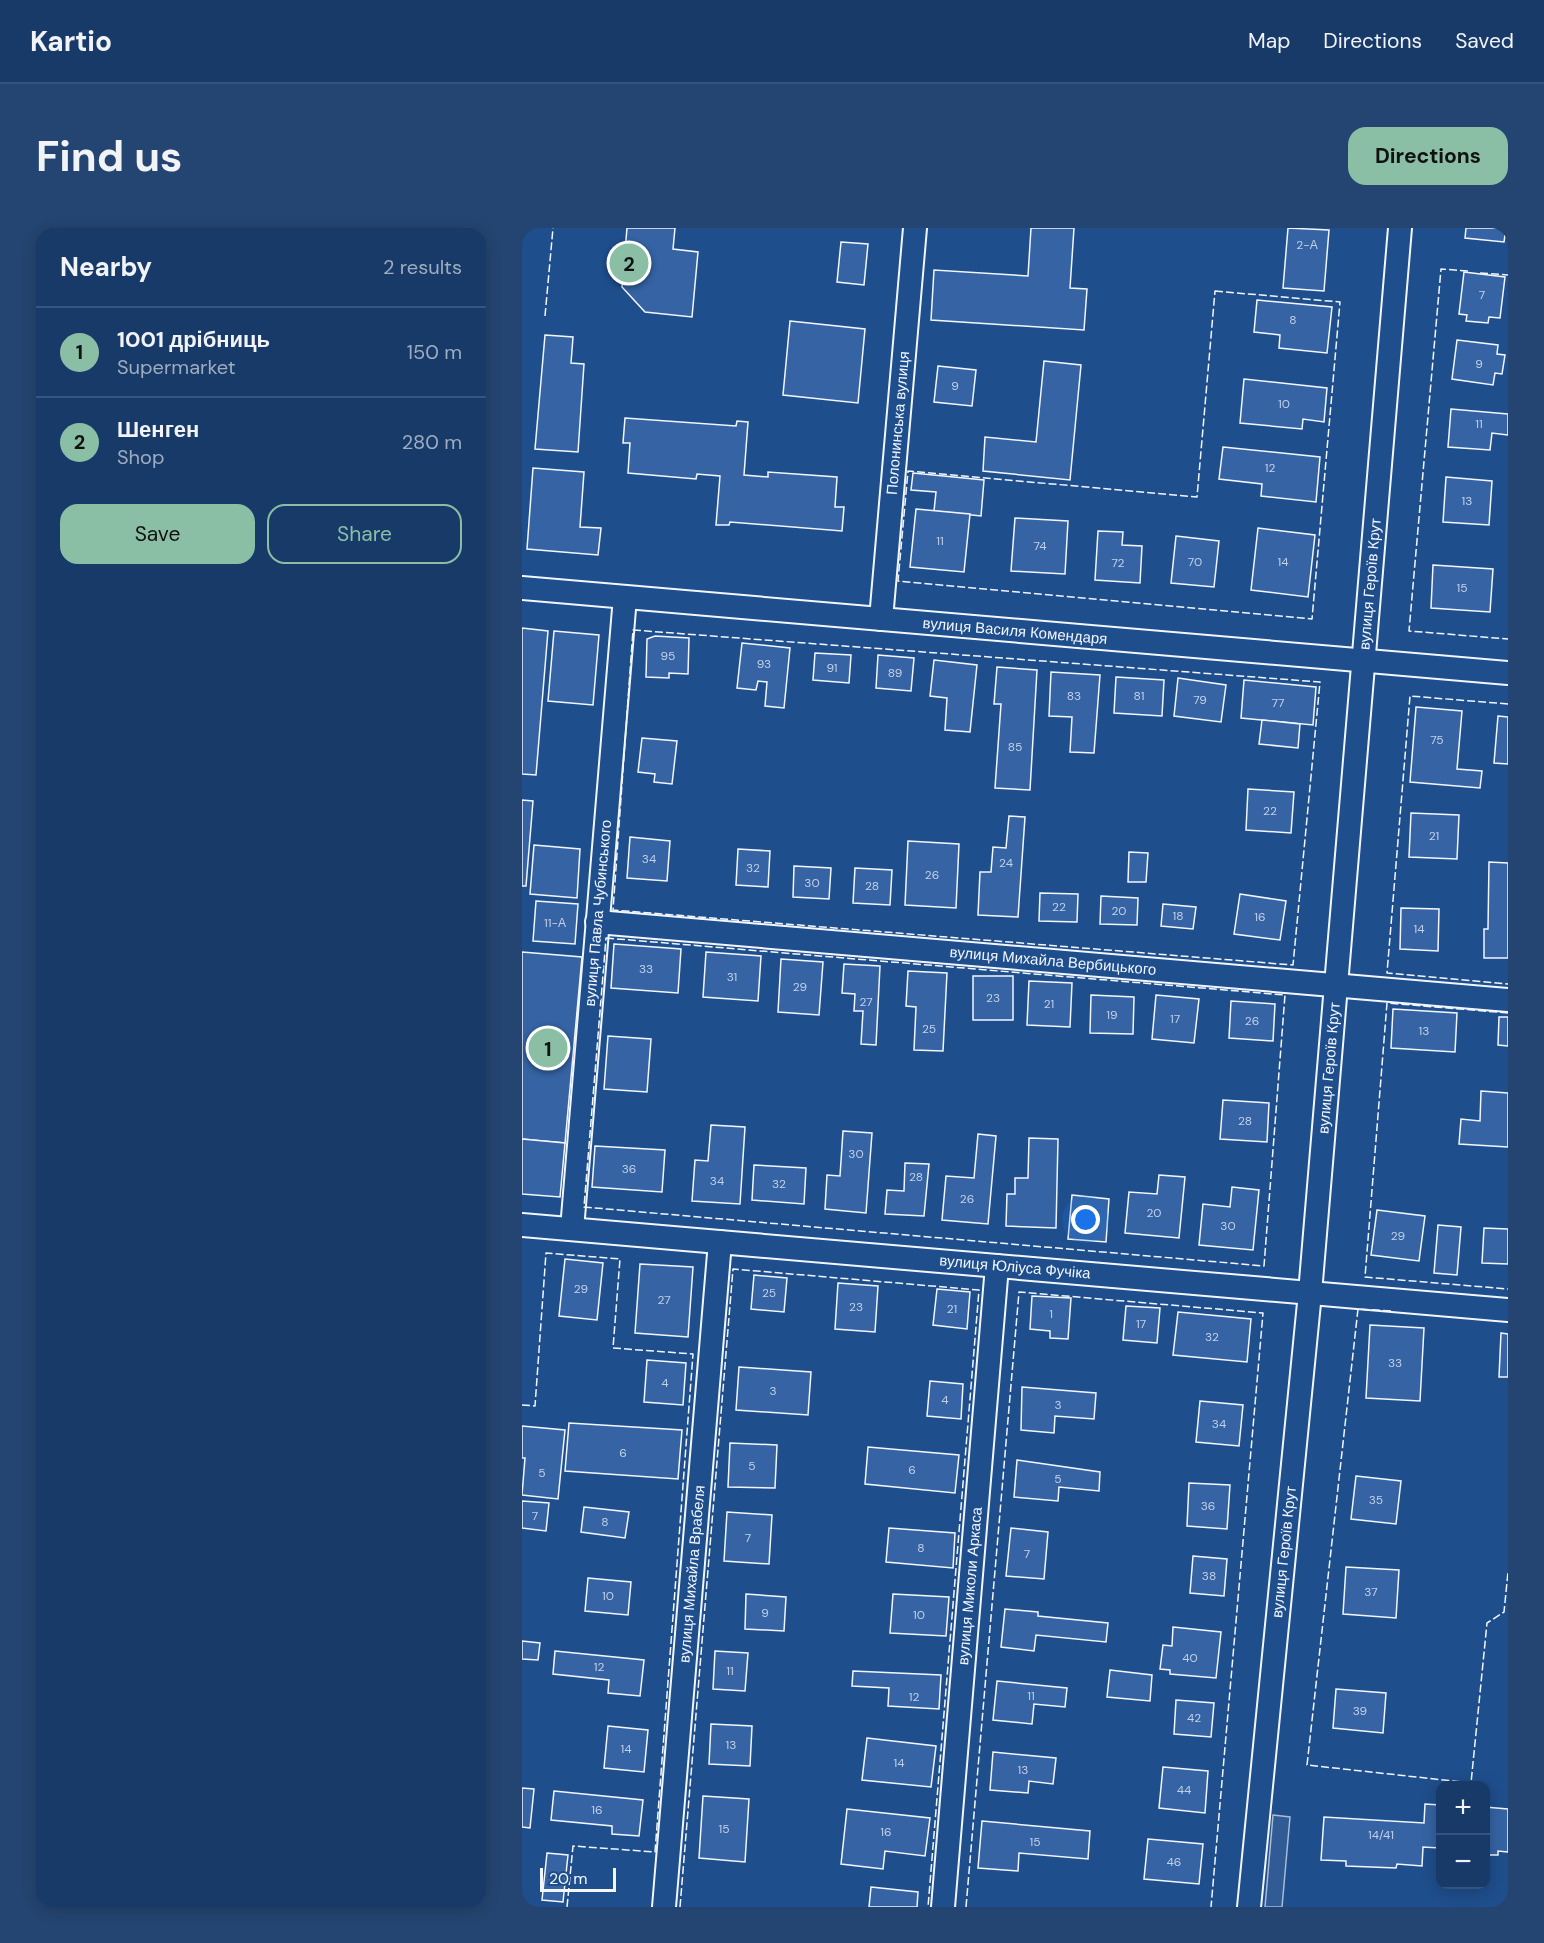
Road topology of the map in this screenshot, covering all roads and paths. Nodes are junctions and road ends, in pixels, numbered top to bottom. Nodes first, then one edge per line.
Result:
1 (915, 228) edge
2 (1400, 228) edge
3 (522, 588) edge
4 (625, 597) junction
5 (881, 619) junction
6 (1363, 661) junction
7 (1508, 673) edge
8 (597, 922) junction
9 (1336, 985) junction
10 (1508, 1000) edge
11 (522, 1224) edge
12 (572, 1229) junction
13 (720, 1242) junction
14 (997, 1266) junction
15 (1310, 1293) junction
16 (1508, 1310) edge
17 (664, 1907) edge
18 (943, 1907) edge
19 (1249, 1907) edge

1 - 5 street, Полонинська вулиця
2 - 6 street, вулиця Героїв Крут
3 - 4 street, вулиця Василя Комендаря
4 - 5 street, вулиця Василя Комендаря
4 - 8 street, вулиця Павла Чубинського
5 - 6 street, вулиця Василя Комендаря
6 - 7 street, вулиця Василя Комендаря
6 - 9 street, вулиця Героїв Крут
8 - 9 street, вулиця Михайла Вербицького
8 - 12 street, вулиця Павла Чубинського
9 - 10 street, вулиця Михайла Вербицького
9 - 15 street, вулиця Героїв Крут
11 - 12 street, вулиця Юліуса Фучіка
12 - 13 street, вулиця Юліуса Фучіка
13 - 14 street, вулиця Юліуса Фучіка
13 - 17 street, вулиця Михайла Врабеля
14 - 15 street, вулиця Юліуса Фучіка
14 - 18 street, вулиця Миколи Аркаса
15 - 16 street, вулиця Юліуса Фучіка
15 - 19 street, вулиця Героїв Крут

